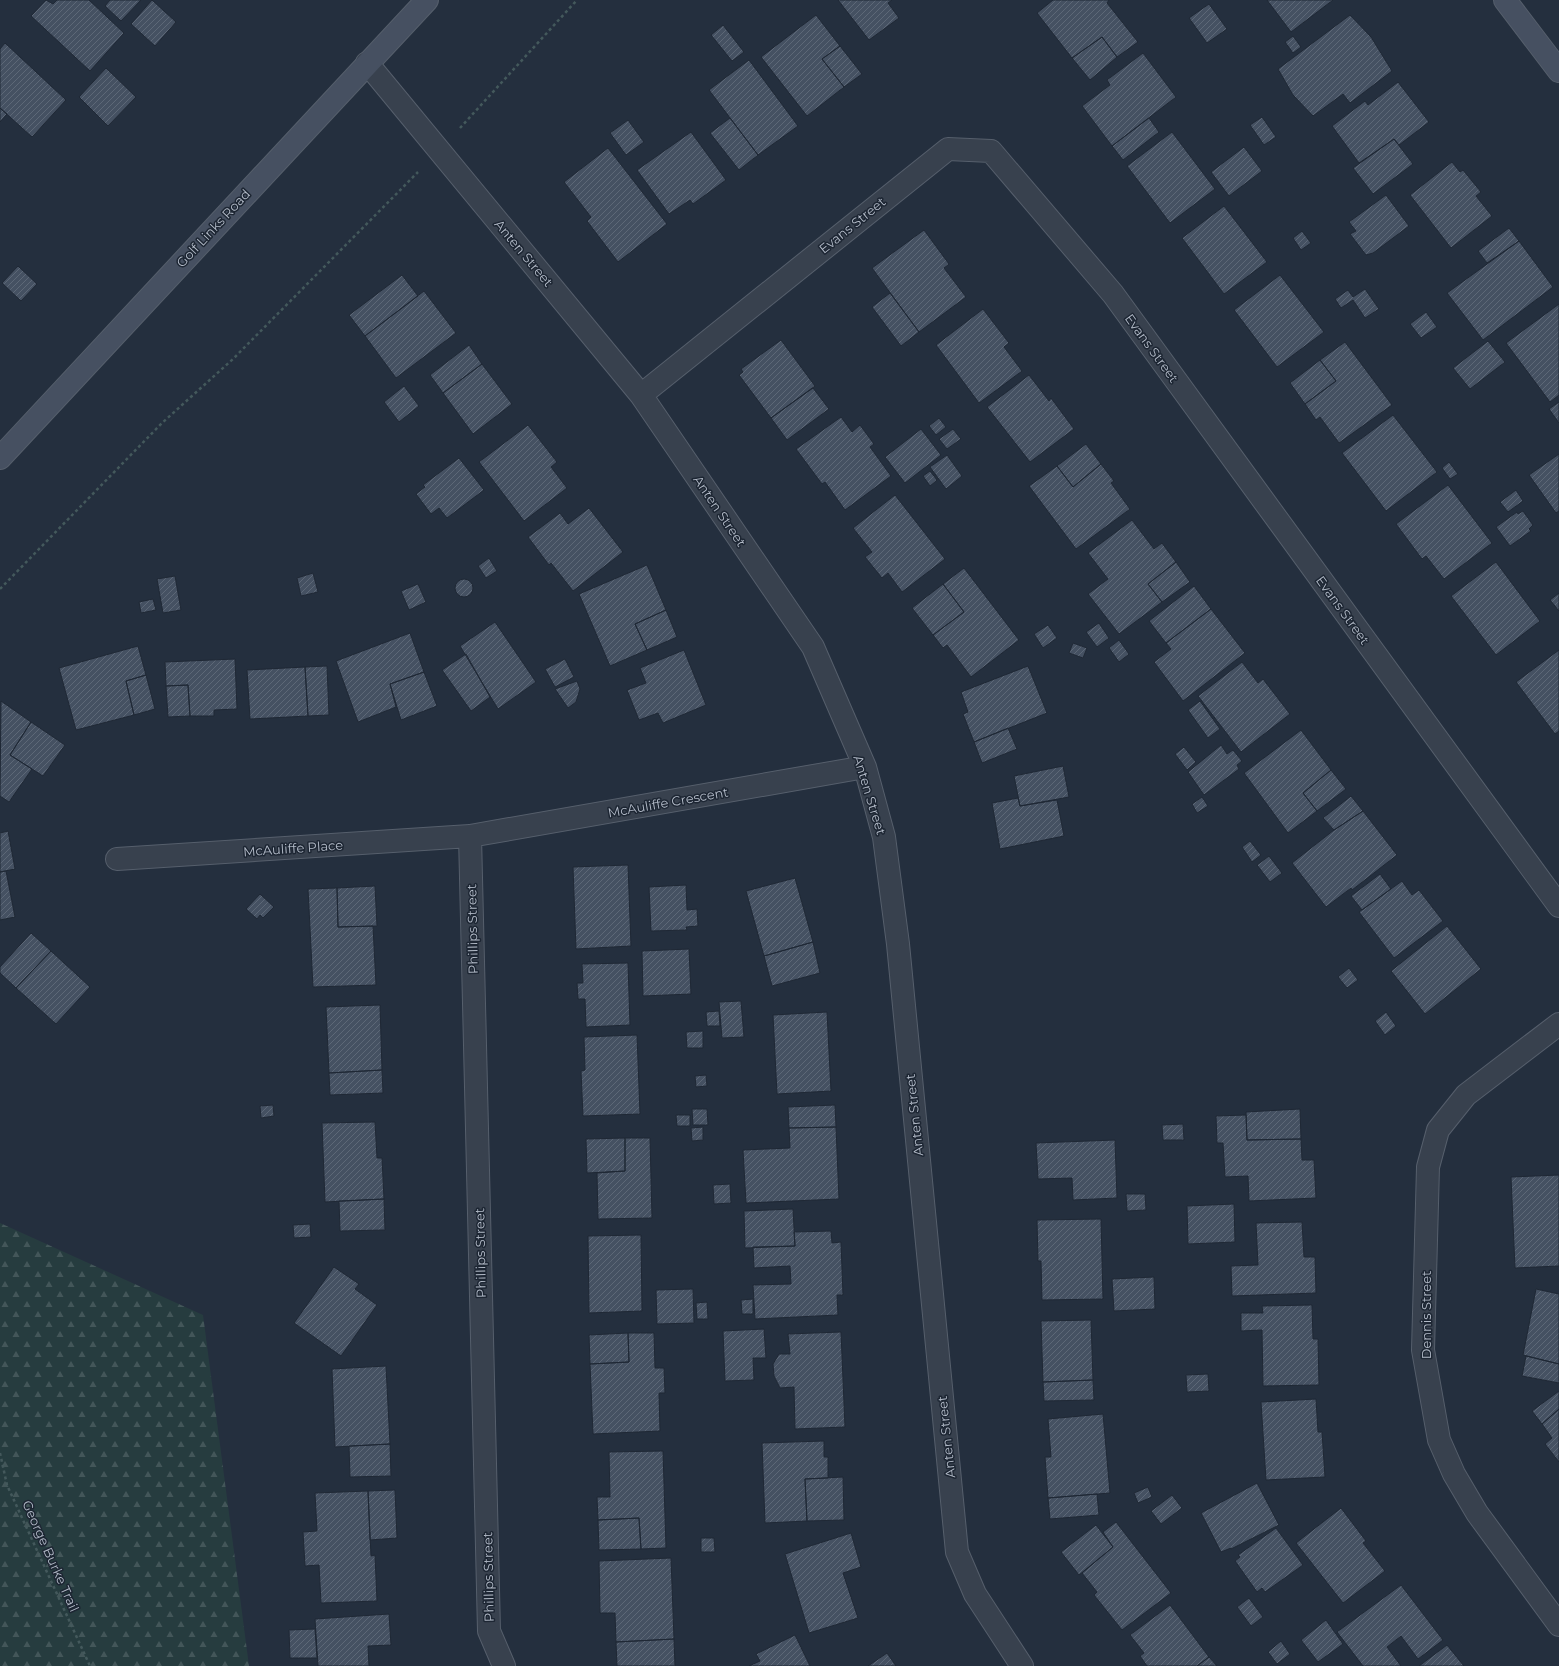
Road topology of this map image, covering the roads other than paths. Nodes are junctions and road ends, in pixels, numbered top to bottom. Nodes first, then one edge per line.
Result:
1 (427, 0) edge
2 (1505, 0) edge
3 (367, 63) junction
4 (1559, 71) edge
5 (641, 395) junction
6 (0, 458) edge
7 (865, 767) junction
8 (470, 836) junction
9 (117, 859) dead end
10 (1559, 906) edge
11 (1559, 1024) edge
12 (1559, 1625) edge
13 (504, 1666) edge
14 (1022, 1666) edge

1 - 3 main road, Golf Links Road
2 - 4 main road
3 - 5 street, Anten Street
3 - 6 main road, Golf Links Road
5 - 7 street, Anten Street
5 - 10 street, Evans Street
7 - 8 street, McAuliffe Crescent
7 - 14 street, Anten Street
8 - 9 street, McAuliffe Place
8 - 13 street, Phillips Street
11 - 12 street, Dennis Street

